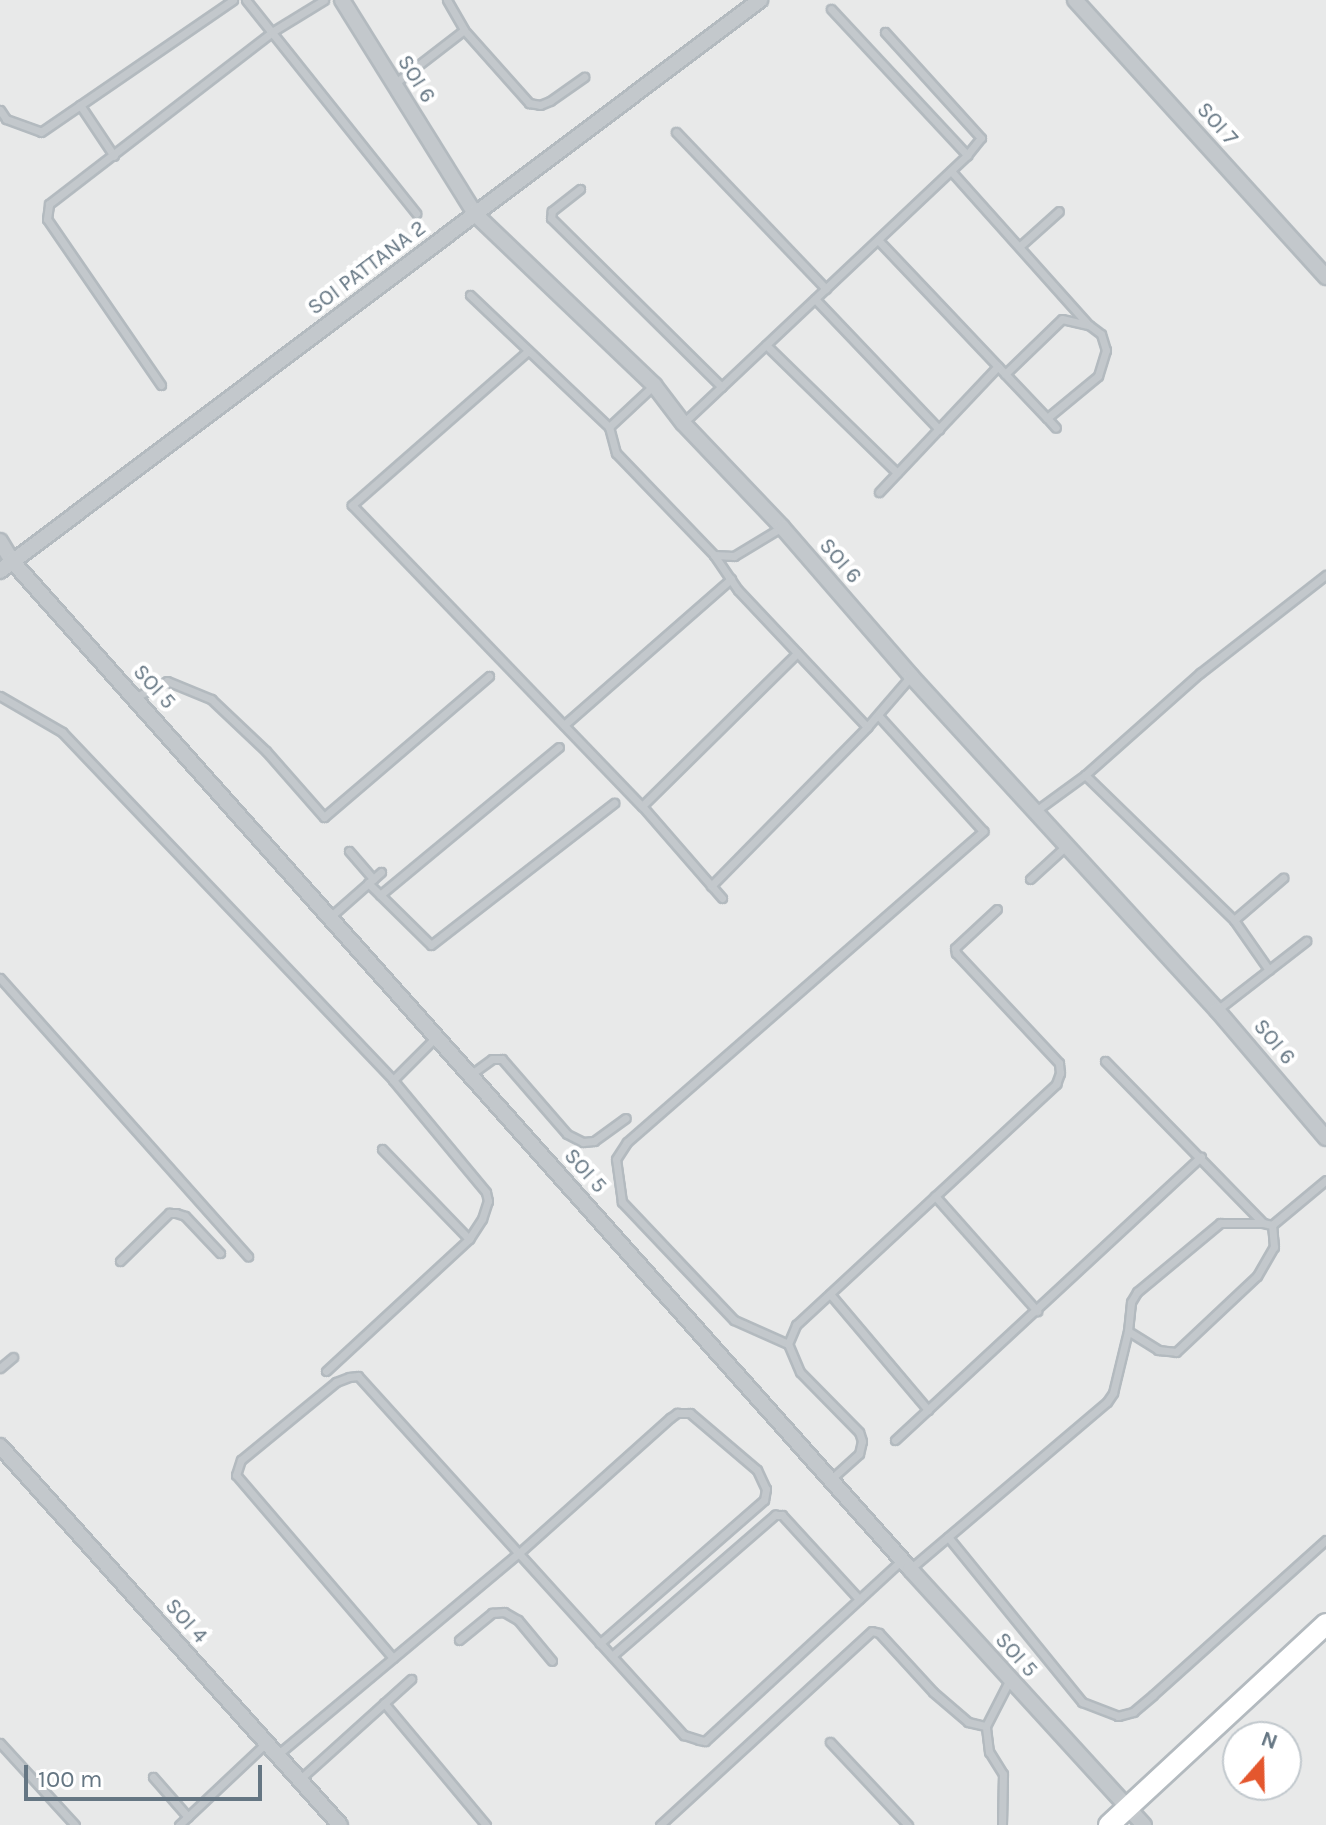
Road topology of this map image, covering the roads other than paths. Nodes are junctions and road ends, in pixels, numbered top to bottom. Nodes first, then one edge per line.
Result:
1 (233, 0) edge
2 (246, 0) edge
3 (324, 0) edge
4 (342, 0) edge
5 (447, 0) edge
6 (760, 0) edge
7 (1075, 0) edge
8 (831, 9) dead end
9 (464, 30) junction
10 (272, 32) junction
11 (885, 32) dead end
12 (584, 77) dead end
13 (394, 84) junction
14 (80, 105) junction
15 (0, 110) edge
16 (676, 132) dead end
17 (967, 155) junction
18 (114, 156) junction
19 (951, 171) junction
20 (580, 189) dead end
21 (1059, 211) dead end
22 (416, 213) dead end
23 (475, 214) junction
24 (878, 240) junction
25 (1020, 246) junction
26 (1326, 277) edge
27 (826, 289) junction
28 (470, 295) dead end
29 (815, 299) junction
30 (1089, 325) junction
31 (766, 345) junction
32 (528, 351) junction
33 (998, 366) junction
34 (1005, 374) junction
35 (161, 385) dead end
36 (654, 385) junction
37 (722, 387) junction
38 (1047, 418) junction
39 (683, 423) junction
40 (609, 427) junction
41 (1056, 428) dead end
42 (939, 429) junction
43 (897, 473) junction
44 (879, 492) dead end
45 (782, 527) junction
46 (0, 541) edge
47 (714, 555) junction
48 (6, 566) edge
49 (1326, 575) edge
50 (731, 579) junction
51 (797, 653) junction
52 (489, 676) dead end
53 (911, 676) junction
54 (0, 696) edge
55 (134, 698) junction
56 (878, 715) junction
57 (564, 725) junction
58 (867, 727) junction
59 (559, 747) dead end
60 (1085, 775) junction
61 (614, 803) dead end
62 (642, 806) junction
63 (1037, 810) junction
64 (1068, 844) junction
65 (349, 851) dead end
66 (381, 872) dead end
67 (1283, 878) dead end
68 (1030, 879) dead end
69 (371, 881) junction
70 (711, 886) junction
71 (380, 895) junction
72 (722, 898) dead end
73 (997, 909) dead end
74 (330, 917) junction
75 (1234, 920) junction
76 (1306, 941) dead end
77 (1269, 970) junction
78 (0, 978) edge
79 (1217, 1010) junction
80 (436, 1037) junction
81 (1105, 1061) dead end
82 (470, 1075) junction
83 (393, 1080) junction
84 (626, 1118) dead end
85 (1326, 1138) edge
86 (382, 1149) dead end
87 (1201, 1157) junction
88 (1326, 1180) edge
89 (935, 1196) junction
90 (1263, 1223) junction
91 (1272, 1225) junction
92 (469, 1239) junction
93 (220, 1253) dead end
94 (248, 1256) dead end
95 (120, 1261) dead end
96 (830, 1294) junction
97 (1037, 1311) junction
98 (1128, 1331) junction
99 (788, 1344) junction
100 (13, 1357) dead end
101 (0, 1368) edge
102 (326, 1371) dead end
103 (928, 1410) junction
104 (895, 1440) dead end
105 (0, 1446) edge
106 (830, 1480) junction
107 (948, 1537) junction
108 (1326, 1540) edge
109 (519, 1553) junction
110 (906, 1564) junction
111 (859, 1599) junction
112 (1326, 1624) edge
113 (459, 1640) dead end
114 (600, 1643) junction
115 (612, 1656) junction
116 (393, 1658) junction
117 (552, 1661) dead end
118 (411, 1679) dead end
119 (1007, 1684) junction
120 (384, 1703) junction
121 (986, 1726) junction
122 (830, 1742) dead end
123 (0, 1743) edge
124 (272, 1749) junction
125 (153, 1777) dead end
126 (299, 1780) junction
127 (1129, 1808) junction
128 (188, 1817) junction
129 (75, 1825) edge
130 (179, 1825) edge
131 (340, 1825) edge
132 (486, 1825) edge
133 (660, 1825) edge
134 (908, 1825) edge
135 (1002, 1825) edge
136 (1109, 1825) edge
137 (1144, 1825) edge

1 - 14 lane
2 - 10 lane
3 - 10 lane
4 - 13 street, SOI 6
5 - 9 lane
6 - 23 street, SOI PATTANA 2
7 - 26 street, SOI 7
8 - 17 lane
9 - 12 lane
9 - 13 lane
10 - 18 lane
10 - 22 lane
11 - 17 lane
13 - 23 street, SOI 6
14 - 15 lane
14 - 18 lane
16 - 27 lane
17 - 19 lane
18 - 35 lane
19 - 24 lane
19 - 25 lane
20 - 37 lane
21 - 25 lane
23 - 36 street, SOI 6
23 - 48 street, SOI PATTANA 2
24 - 27 lane
24 - 33 lane
25 - 30 lane
27 - 29 lane
28 - 32 lane
29 - 31 lane
29 - 42 lane
30 - 34 lane
30 - 38 lane
31 - 37 lane
31 - 43 lane
32 - 40 lane
32 - 57 lane
33 - 34 lane
33 - 42 lane
34 - 38 lane
36 - 39 street, SOI 6
36 - 40 lane
37 - 39 lane
38 - 41 lane
39 - 45 street, SOI 6
40 - 47 lane
42 - 43 lane
43 - 44 lane
45 - 47 lane
45 - 53 street, SOI 6
46 - 48 street, SOI 5
47 - 50 lane
48 - 55 street, SOI 5
49 - 60 lane
50 - 51 lane
50 - 57 lane
51 - 58 lane
51 - 62 lane
52 - 55 lane
53 - 56 lane
53 - 63 street, SOI 6
54 - 83 lane
55 - 74 street, SOI 5
56 - 58 lane
56 - 99 lane
57 - 62 lane
58 - 70 lane
59 - 71 lane
60 - 63 lane
60 - 75 lane
61 - 71 lane
62 - 70 lane
63 - 64 street, SOI 6
64 - 68 lane
64 - 79 street, SOI 6
65 - 69 lane
66 - 69 lane
67 - 75 lane
69 - 71 lane
69 - 74 lane
70 - 72 lane
73 - 89 lane
74 - 80 street, SOI 5
75 - 77 lane
76 - 77 lane
77 - 79 lane
78 - 94 lane
79 - 85 street, SOI 6
80 - 82 street, SOI 5
80 - 83 lane
81 - 87 lane
82 - 84 lane
82 - 106 street, SOI 5
83 - 92 lane
86 - 92 lane
87 - 90 lane
87 - 97 lane
88 - 91 lane
89 - 96 lane
89 - 97 lane
90 - 91 lane
90 - 98 lane
91 - 98 lane
92 - 102 lane
93 - 95 lane
96 - 99 lane
96 - 103 lane
97 - 103 lane
98 - 107 lane
99 - 106 lane
100 - 101 lane
103 - 104 lane
105 - 124 street, SOI 4
106 - 110 street, SOI 5
107 - 108 lane
107 - 110 lane
109 - 114 lane
109 - 114 lane
109 - 116 lane
109 - 116 lane
110 - 111 lane
110 - 119 street, SOI 5
111 - 115 lane
111 - 115 lane
112 - 127 main road
113 - 117 lane
114 - 115 lane
116 - 124 lane
118 - 120 lane
119 - 121 lane
119 - 127 street, SOI 5
120 - 126 lane
120 - 132 lane
121 - 133 lane
121 - 135 lane
122 - 134 lane
123 - 129 lane
124 - 126 street, SOI 4
124 - 128 lane
125 - 128 lane
126 - 131 street, SOI 4
127 - 136 main road
127 - 137 street, SOI 5
128 - 130 lane

